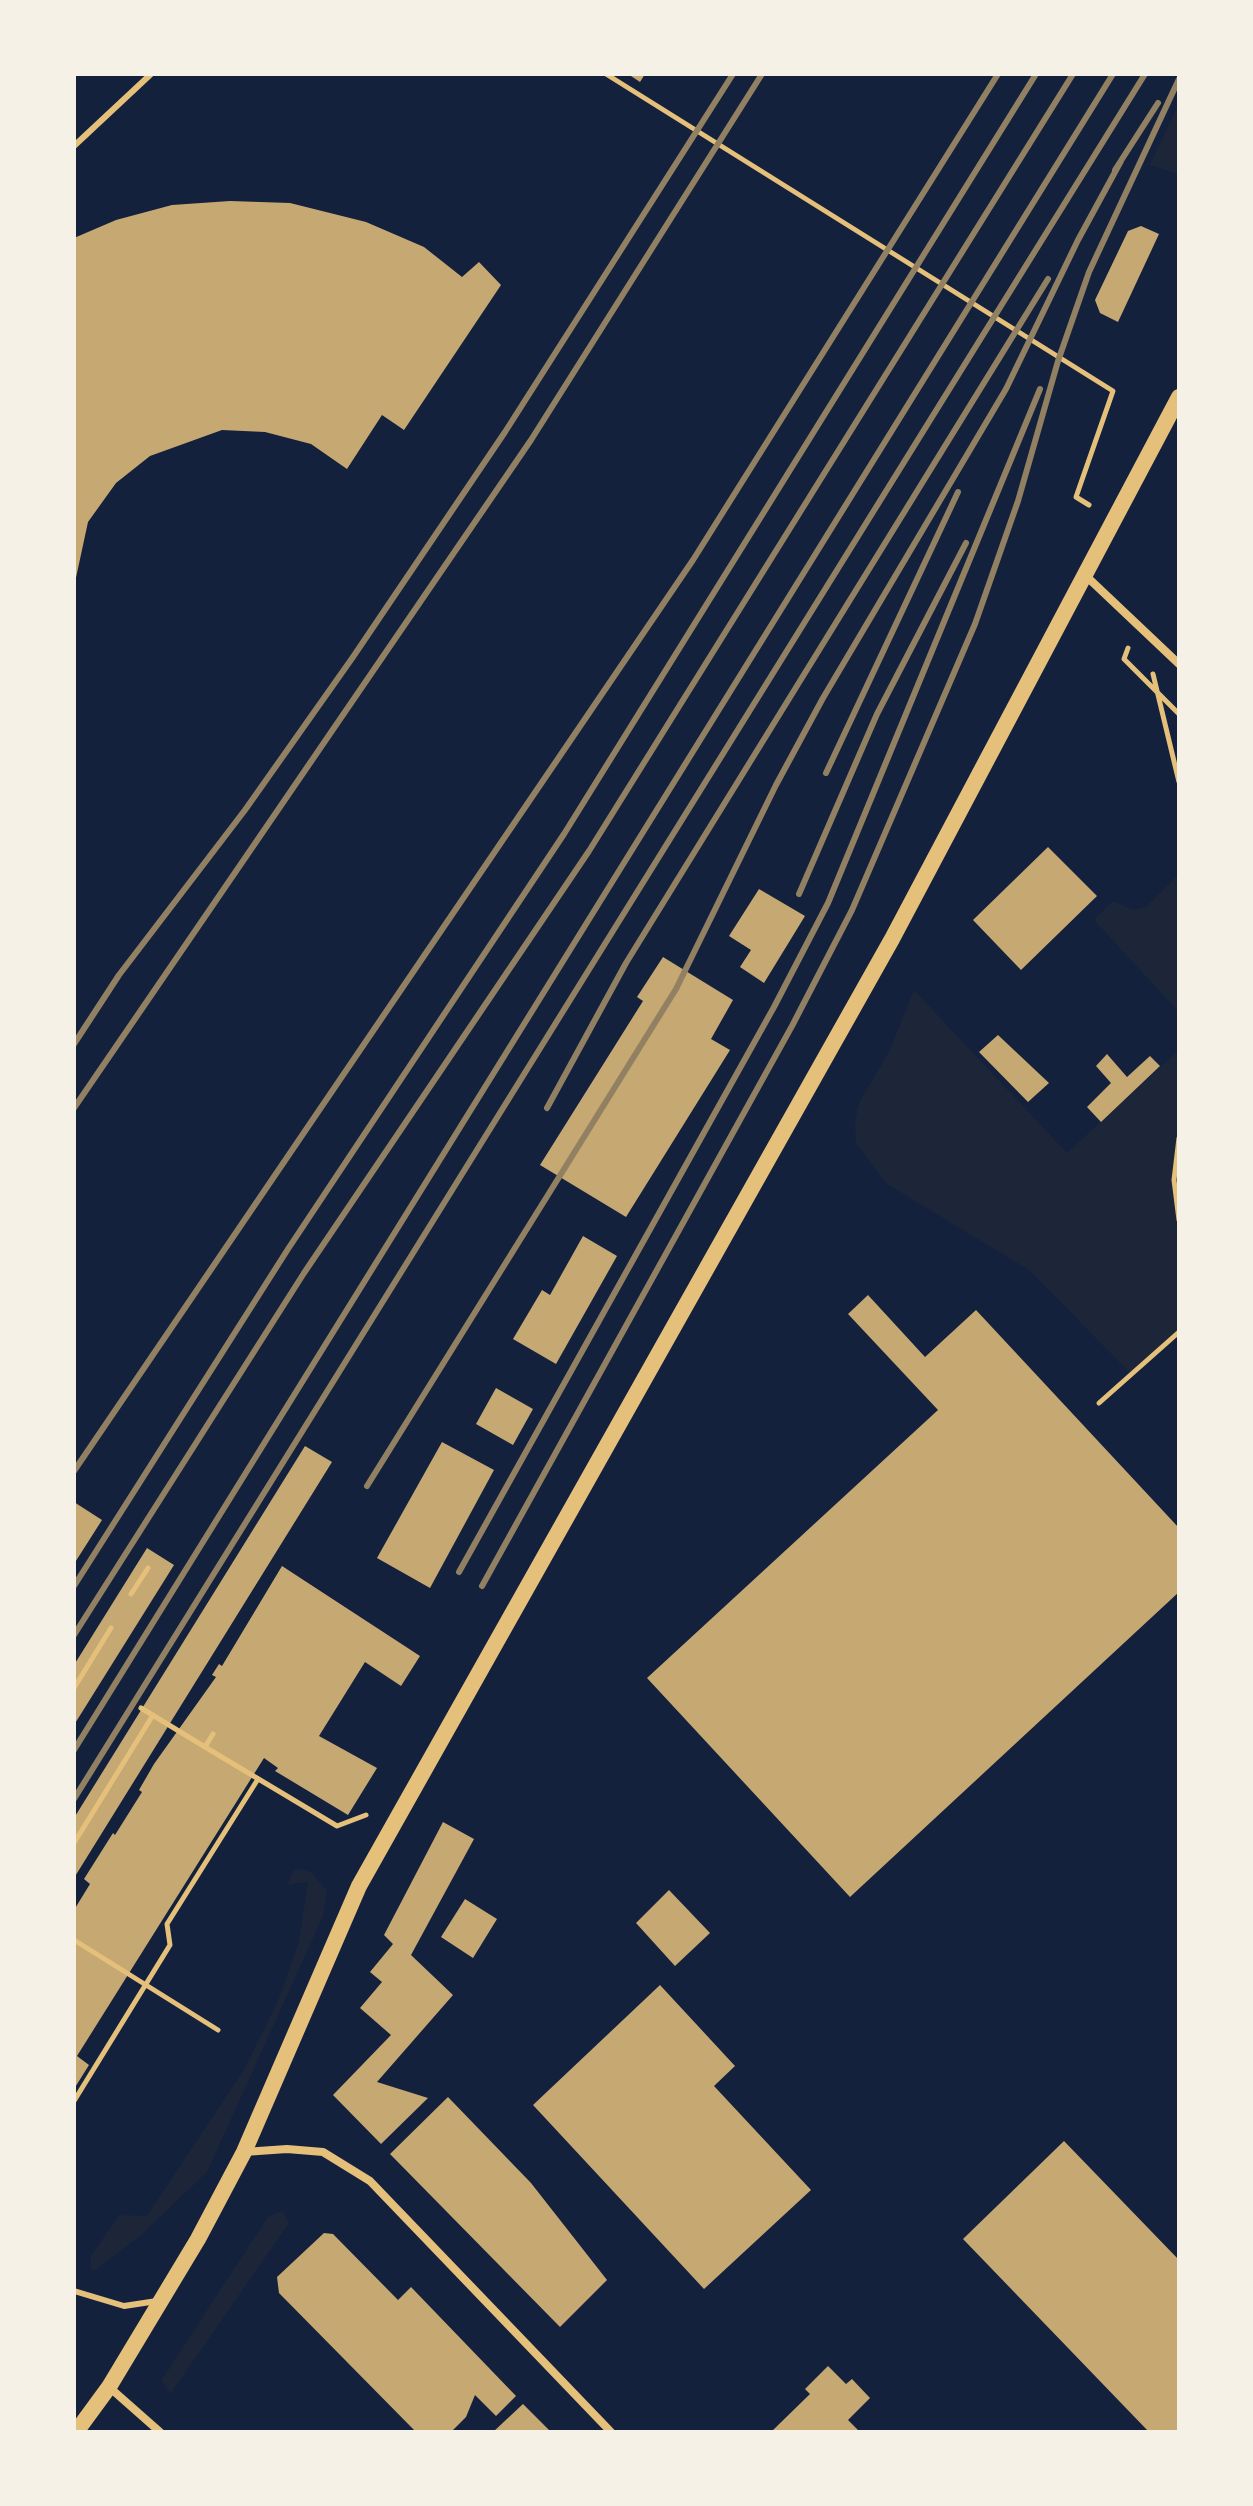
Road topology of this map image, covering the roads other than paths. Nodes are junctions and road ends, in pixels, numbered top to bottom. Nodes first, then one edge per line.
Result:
1 (151, 74) edge
2 (74, 146) edge
3 (1179, 397) edge
4 (1085, 575) junction
5 (1179, 664) edge
6 (244, 2152) junction
7 (74, 2291) edge
8 (161, 2301) junction
9 (109, 2387) junction
10 (76, 2432) edge
11 (160, 2432) edge
12 (611, 2432) edge

1 - 2 lane
3 - 4 main road
4 - 5 street
4 - 6 main road
6 - 8 main road
6 - 12 street
7 - 8 lane
8 - 9 main road
9 - 10 main road
9 - 11 street

